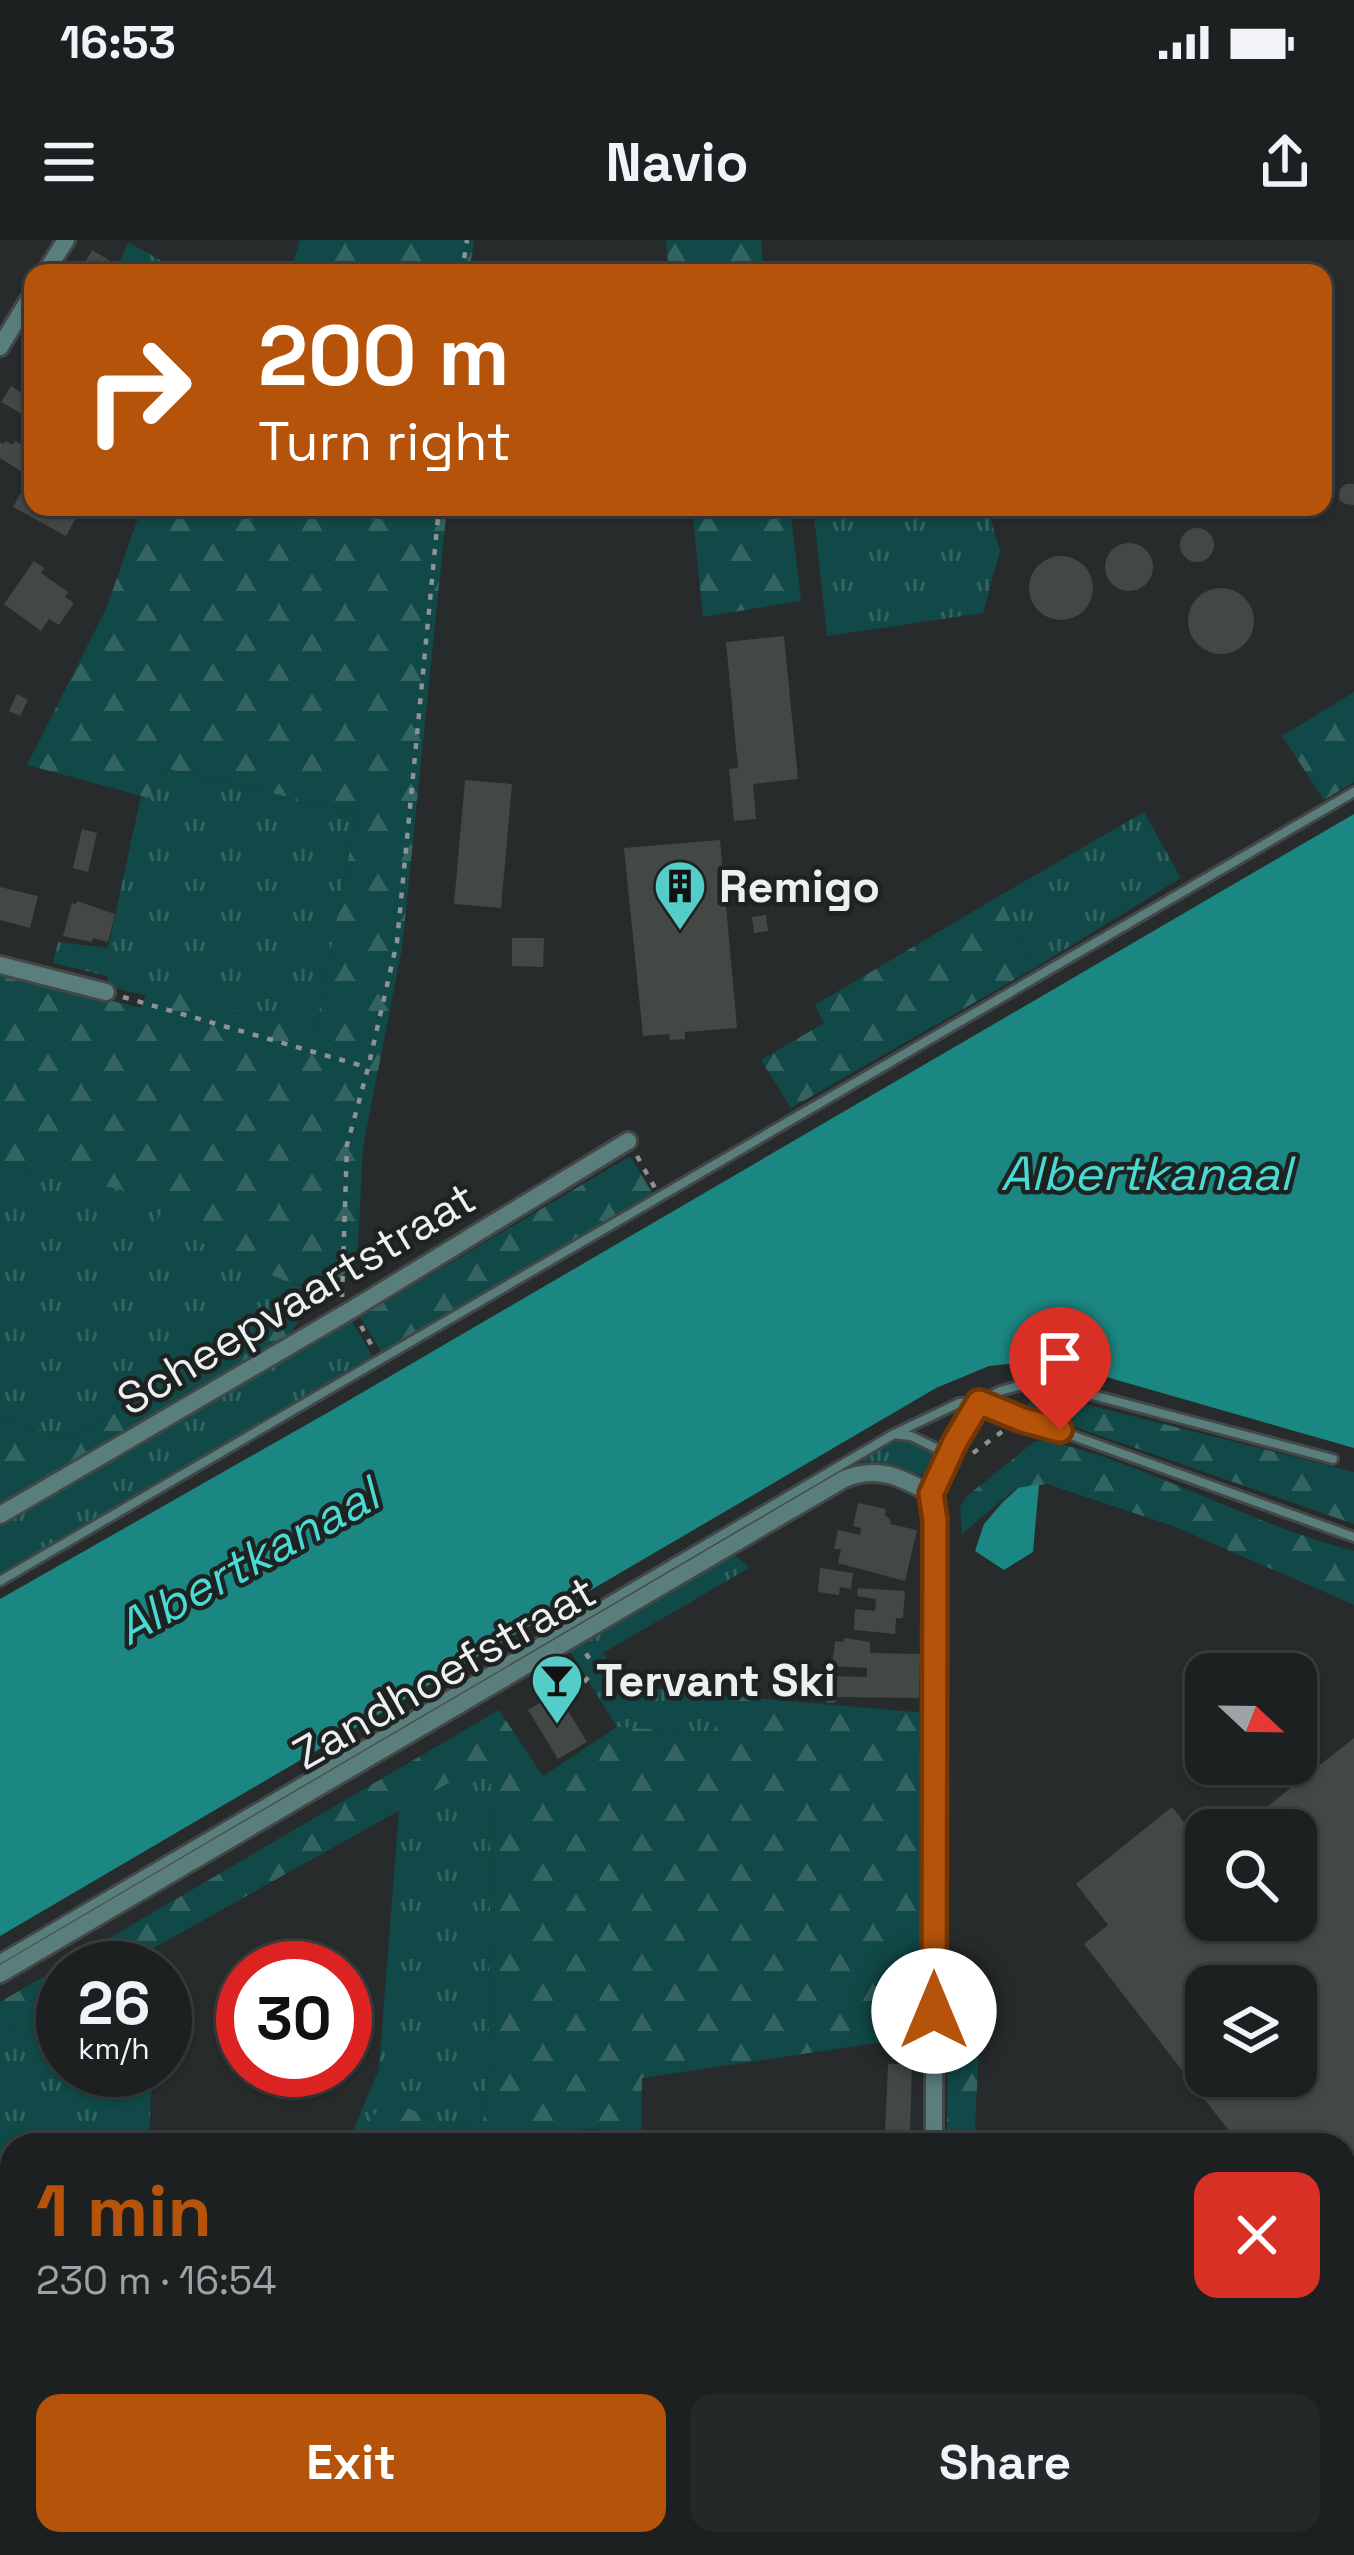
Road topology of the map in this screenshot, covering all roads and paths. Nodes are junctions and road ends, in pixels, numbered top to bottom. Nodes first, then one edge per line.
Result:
1 (24, 308) edge
2 (0, 347) edge
3 (438, 516) edge
4 (1354, 792) edge
5 (0, 964) edge
6 (106, 992) joint
7 (368, 1068) junction
8 (628, 1141) joint
9 (660, 1197) junction
10 (351, 1310) junction
11 (381, 1361) junction
12 (979, 1402) junction
13 (1023, 1420) junction
14 (894, 1434) junction
15 (949, 1455) junction
16 (1333, 1459) dead end
17 (931, 1494) junction
18 (0, 1515) edge
19 (1354, 1537) edge
20 (0, 1581) edge
21 (576, 1636) junction
22 (574, 1693) dead end
23 (0, 1959) edge
24 (0, 1974) edge
25 (934, 2133) edge

1 - 2 street
3 - 7 path
4 - 9 lane
5 - 6 street
6 - 7 path
7 - 10 path
8 - 9 path
8 - 10 street, Scheepvaartstraat
9 - 11 lane
10 - 11 path
10 - 18 street, Scheepvaartstraat
11 - 20 lane
12 - 13 lane
12 - 14 lane
12 - 15 street
12 - 16 lane
13 - 15 path
13 - 19 lane
14 - 15 lane
14 - 23 lane
15 - 17 street
17 - 21 street, Zandhoefstraat
17 - 25 street
21 - 22 path
21 - 24 street, Zandhoefstraat

